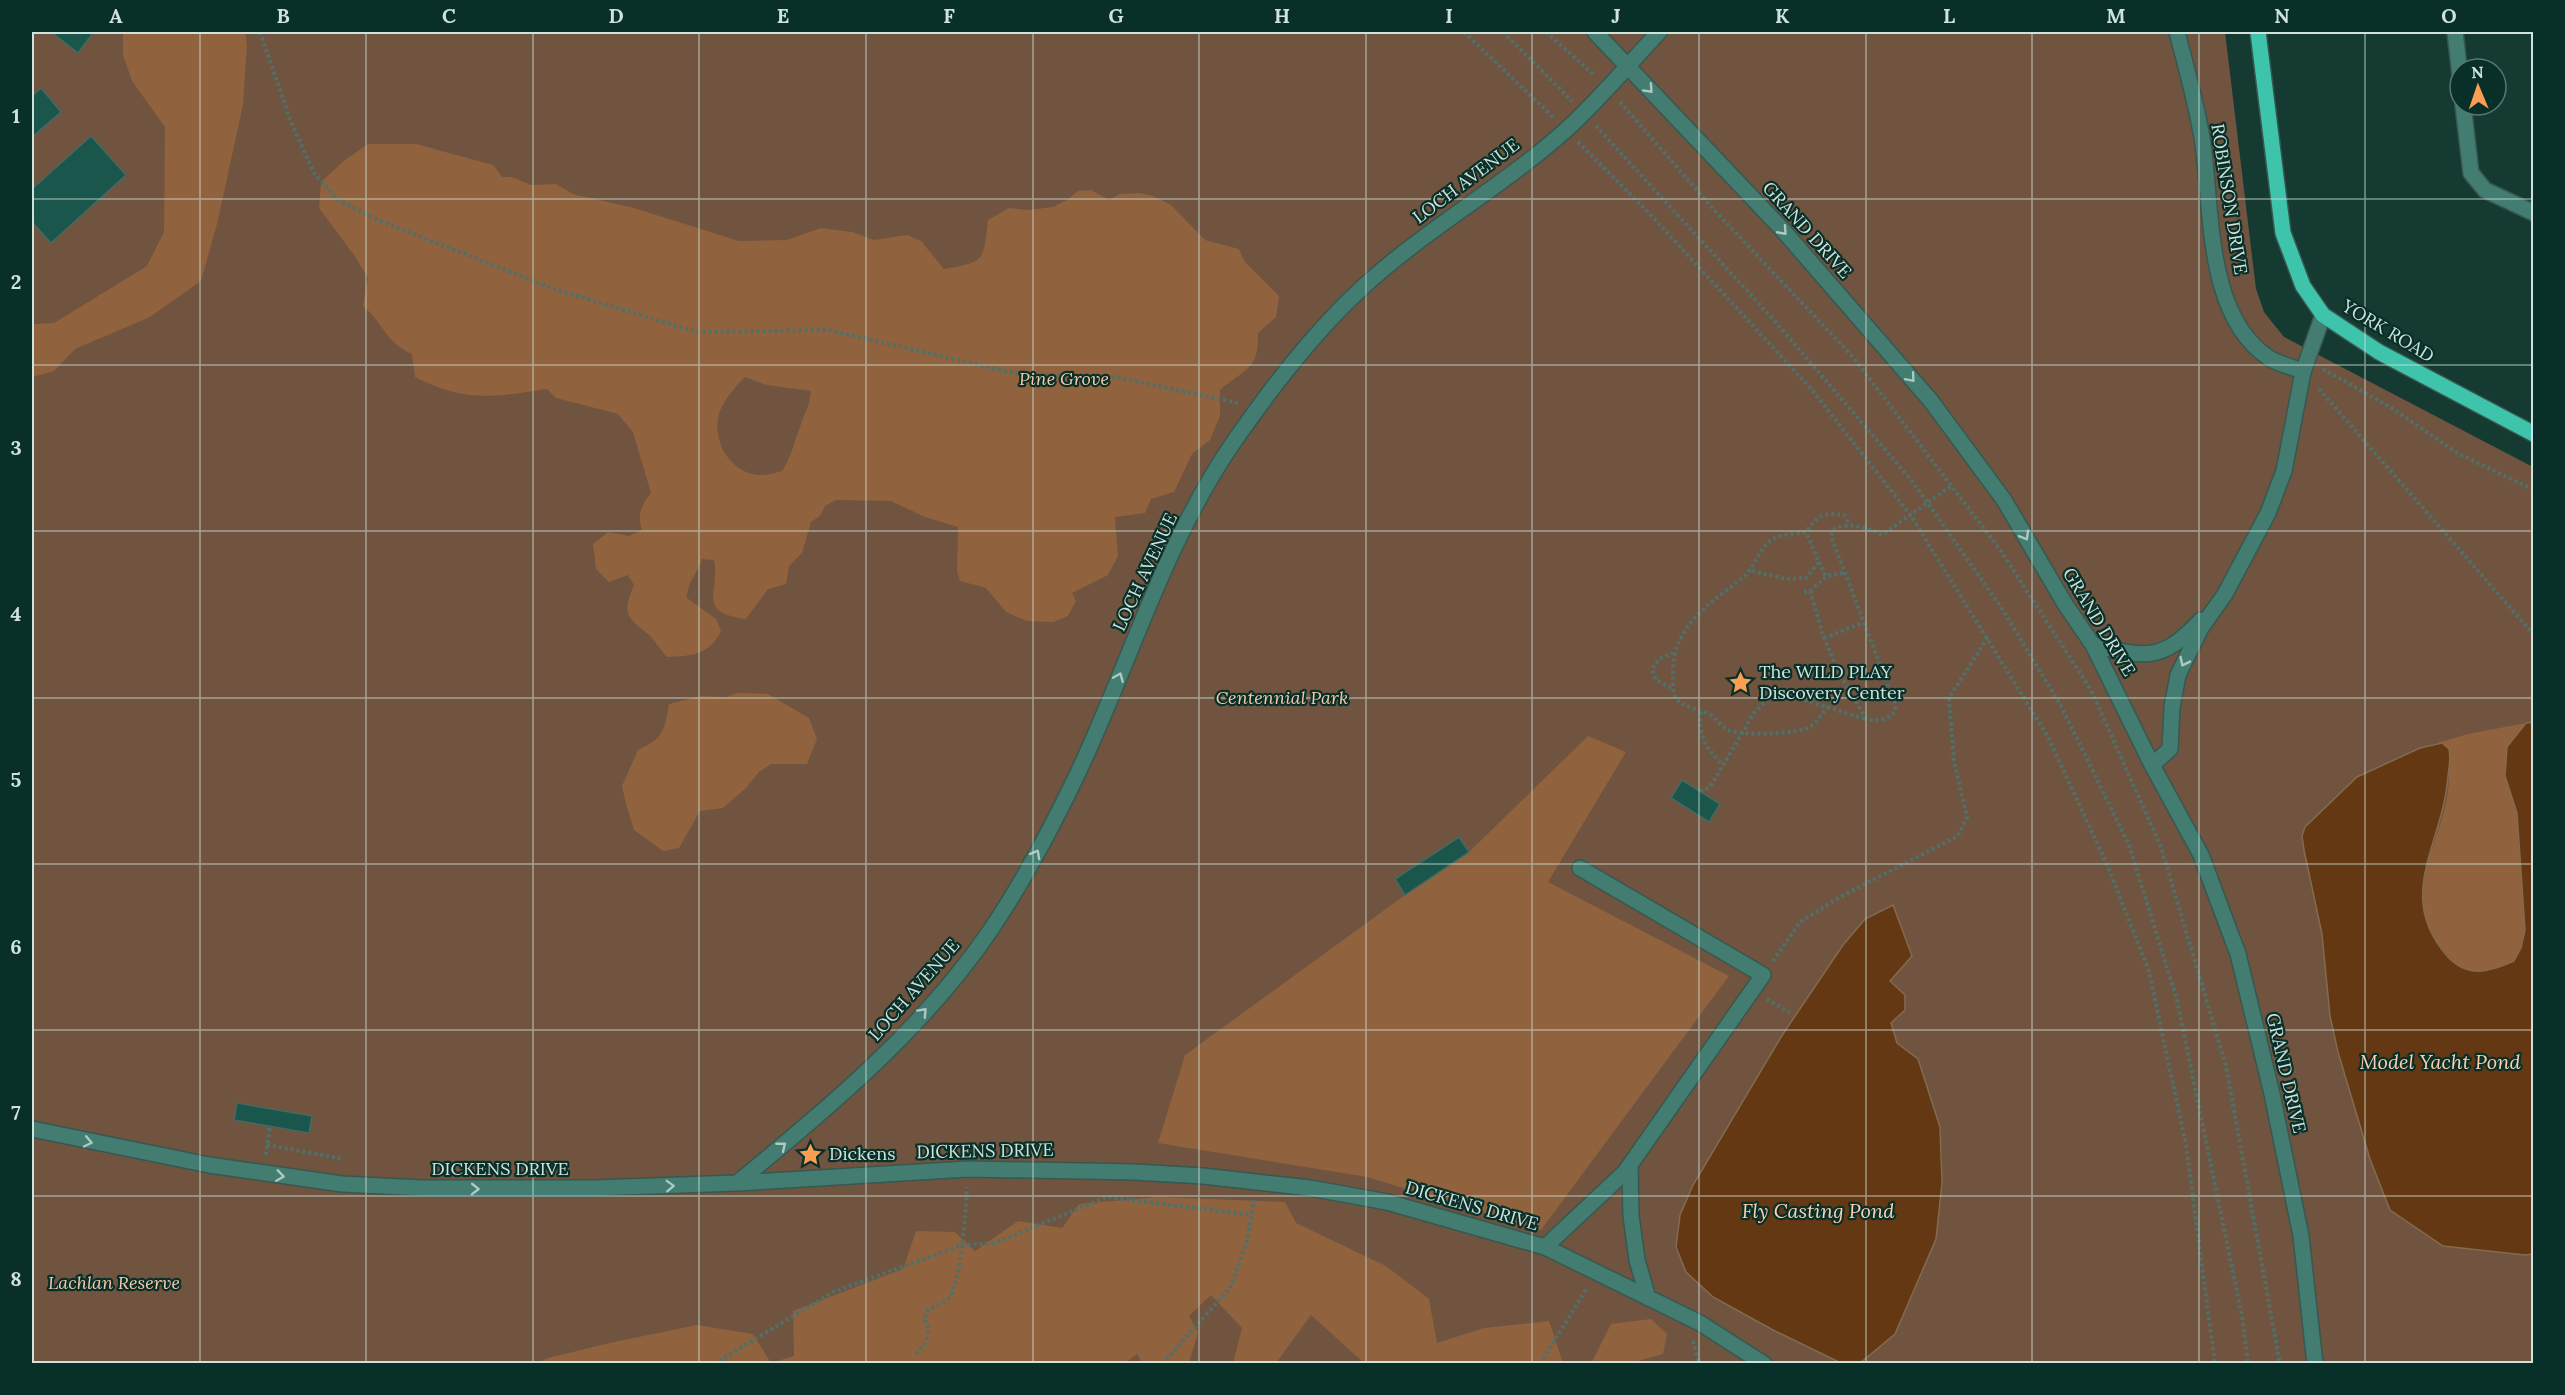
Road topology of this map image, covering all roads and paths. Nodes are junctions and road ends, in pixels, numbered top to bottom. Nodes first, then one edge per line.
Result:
1 (260, 32) edge
2 (1464, 32) edge
3 (1503, 32) edge
4 (1546, 32) edge
5 (1594, 32) edge
6 (1659, 32) edge
7 (2178, 32) edge
8 (2258, 32) edge
9 (2455, 32) edge
10 (2458, 57) edge
11 (1628, 66) junction
12 (1607, 87) junction
13 (1583, 112) junction
14 (2464, 117) edge
15 (1566, 130) junction
16 (2534, 213) edge
17 (2323, 315) junction
18 (2303, 372) junction
19 (1259, 408) junction
20 (2534, 434) edge
21 (1952, 486) junction
22 (2534, 490) edge
23 (1928, 503) junction
24 (1911, 516) junction
25 (1850, 525) junction
26 (1806, 532) junction
27 (1819, 562) junction
28 (1752, 571) junction
29 (1843, 573) junction
30 (1826, 577) junction
31 (1810, 591) junction
32 (1804, 592) dead end
33 (2225, 594) junction
34 (1862, 623) junction
35 (2534, 635) edge
36 (1988, 637) junction
37 (1824, 638) junction
38 (2093, 645) junction
39 (1673, 653) junction
40 (1671, 688) junction
41 (1828, 706) junction
42 (1701, 712) junction
43 (1866, 719) junction
44 (1742, 733) junction
45 (1723, 765) junction
46 (2152, 765) junction
47 (1700, 791) dead end
48 (1580, 868) dead end
49 (1763, 975) junction
50 (1753, 991) junction
51 (1792, 1014) dead end
52 (270, 1126) dead end
53 (32, 1129) edge
54 (267, 1145) junction
55 (344, 1159) dead end
56 (1630, 1166) junction
57 (968, 1169) junction
58 (263, 1173) junction
59 (737, 1183) junction
60 (962, 1245) junction
61 (1545, 1246) junction
62 (1597, 1272) junction
63 (1648, 1298) junction
64 (916, 1354) dead end
65 (714, 1364) edge
66 (1162, 1364) edge
67 (1540, 1364) edge
68 (1764, 1364) edge
69 (2215, 1364) edge
70 (2248, 1364) edge
71 (2280, 1364) edge
72 (2315, 1364) edge

1 - 19 path
2 - 15 path
3 - 13 path
4 - 12 path
5 - 11 street, GRAND DRIVE
6 - 11 street, LOCH AVENUE
7 - 18 street, ROBINSON DRIVE
8 - 17 main road, YORK ROAD
9 - 10 street
11 - 12 street, LOCH AVENUE
11 -> 38 street, GRAND DRIVE
12 - 13 street, LOCH AVENUE
12 - 21 path
13 - 15 street, LOCH AVENUE
13 - 23 path
14 - 16 street
15 - 19 street, LOCH AVENUE
15 - 24 path
17 - 18 street
17 - 20 main road, YORK ROAD
18 - 22 path
18 - 33 street
18 - 35 path
59 -> 19 street, LOCH AVENUE
21 - 23 path
21 - 71 path
23 - 24 path
23 - 70 path
24 - 25 path
24 - 36 path
25 - 26 path
25 - 29 path
26 - 27 path
26 - 28 path
27 - 28 path
27 - 30 path
28 - 39 path
29 - 30 path
29 - 34 path
30 - 31 path
31 - 32 path
31 - 37 path
33 - 38 street
33 -> 46 street
34 - 37 path
34 - 43 path
36 - 49 path
36 - 69 path
37 - 43 path
38 - 46 street, GRAND DRIVE
39 - 40 path
39 - 40 path
40 - 42 path
41 - 43 path
41 - 44 path
41 - 44 path
42 - 44 path
42 - 45 path
44 - 45 path
45 - 47 path
46 - 72 street, GRAND DRIVE
48 - 49 street
49 - 50 street
50 - 51 path
50 - 56 street
52 - 54 path
53 -> 58 street, DICKENS DRIVE
54 - 55 path
54 - 58 path
56 - 61 street
56 - 63 street
57 - 59 street, DICKENS DRIVE
57 - 60 path
57 - 61 street, DICKENS DRIVE
58 -> 59 street, DICKENS DRIVE
60 - 64 path
60 - 65 path
60 - 66 path
61 - 62 street, DICKENS DRIVE
62 - 63 street, DICKENS DRIVE
62 - 67 path
63 - 68 street, DICKENS DRIVE

